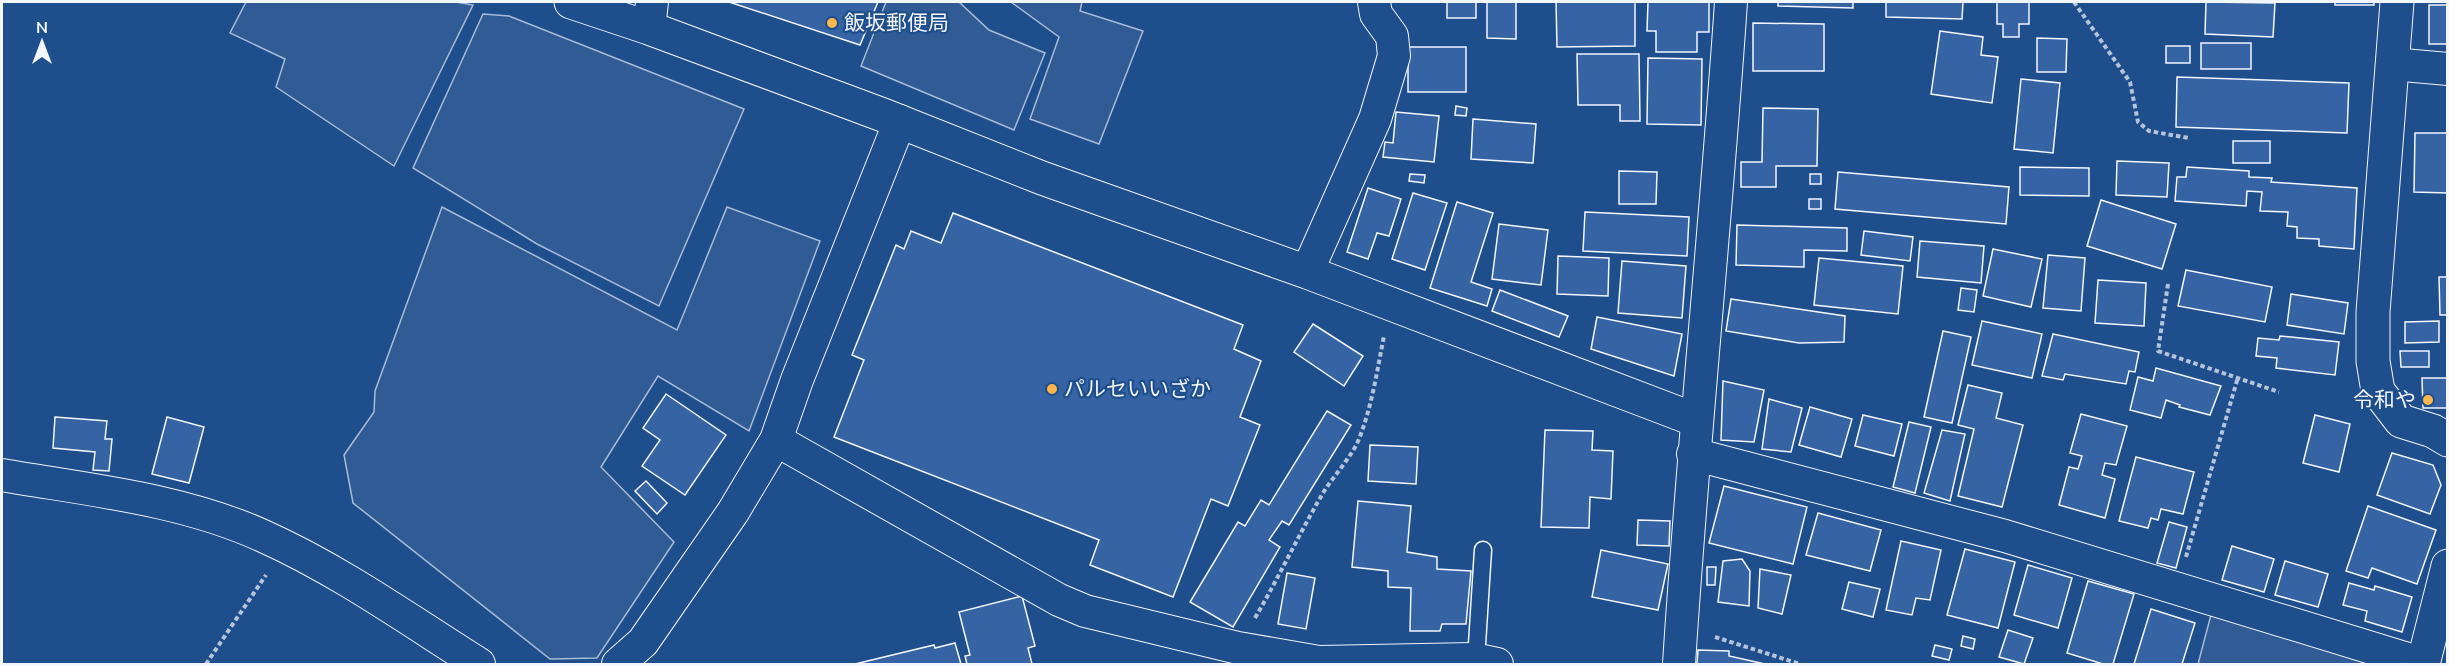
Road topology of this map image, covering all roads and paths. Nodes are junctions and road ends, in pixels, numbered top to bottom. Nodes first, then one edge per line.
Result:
1 (571, 2) edge
2 (1374, 2) edge
3 (1731, 2) edge
4 (2074, 2) edge
5 (2397, 2) edge
6 (650, 15) edge
7 (2392, 64) junction
8 (2448, 69) edge
9 (900, 121) junction
10 (2189, 138) dead end
11 (1307, 272) junction
12 (2168, 284) dead end
13 (1391, 303) junction
14 (2238, 377) junction
15 (2279, 392) dead end
16 (1696, 420) junction
17 (776, 440) junction
18 (2448, 440) edge
19 (1693, 454) junction
20 (2, 474) edge
21 (284, 547) junction
22 (1483, 550) dead end
23 (2448, 566) edge
24 (2177, 589) junction
25 (1681, 627) junction
26 (1238, 648) junction
27 (1486, 662) edge
28 (206, 664) edge
29 (479, 664) edge
30 (618, 664) edge
31 (1679, 664) edge
32 (1800, 664) edge
33 (2423, 664) edge

1 - 6 street
2 - 11 street
3 - 16 street
4 - 10 path
5 - 7 street
6 - 9 street
7 - 8 street
7 - 18 street
9 - 11 street
9 - 17 street
11 - 13 street
12 - 14 path
13 - 16 street
13 - 26 path
14 - 15 path
14 - 24 path
16 - 19 street
17 - 26 street
17 - 30 street
19 - 24 street
19 - 25 street
20 - 21 street
21 - 28 path
21 - 29 street
22 - 27 lane
23 - 33 street
24 - 33 street
25 - 31 street
25 - 32 path
26 - 27 street

